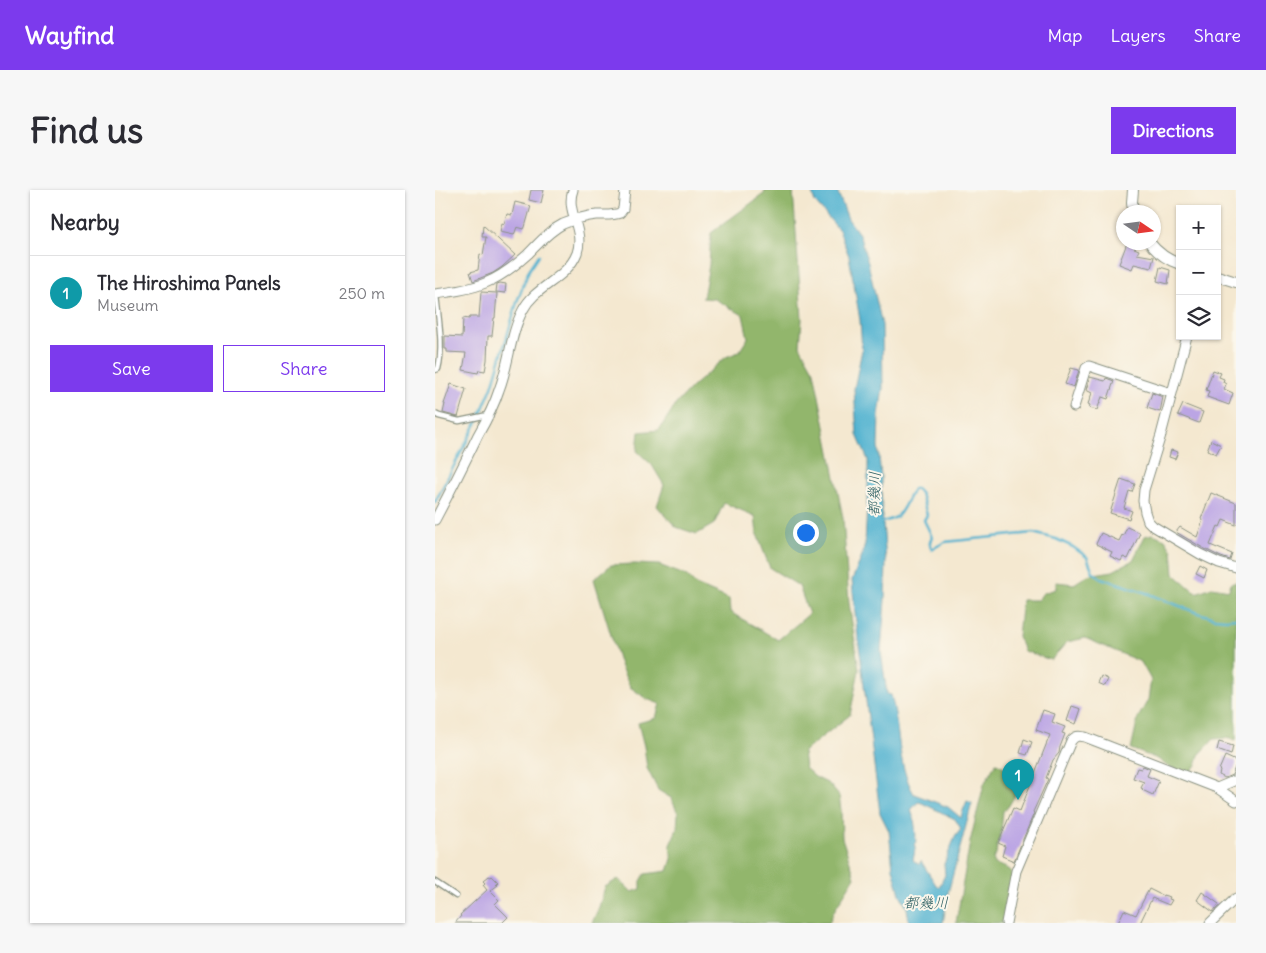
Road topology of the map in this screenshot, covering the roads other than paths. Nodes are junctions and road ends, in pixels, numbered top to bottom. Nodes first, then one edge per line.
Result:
1 (573, 190) edge
2 (625, 190) edge
3 (1133, 190) edge
4 (1132, 205) edge
5 (575, 220) junction
6 (1157, 250) edge
7 (1176, 263) edge
8 (1221, 277) edge
9 (1236, 282) edge
10 (435, 294) edge
11 (1186, 340) edge
12 (435, 370) edge
13 (1171, 393) junction
14 (1075, 407) dead end
15 (435, 414) edge
16 (488, 415) junction
17 (435, 520) edge
18 (1236, 568) edge
19 (1236, 780) edge
20 (1217, 788) junction
21 (1236, 801) edge
22 (435, 882) edge
23 (456, 896) dead end
24 (1236, 898) edge
25 (1005, 923) edge
26 (1210, 923) edge

1 - 5 street
2 - 5 street
3 - 4 street
5 - 10 street
5 - 16 street
6 - 7 street
8 - 9 street
10 - 12 lane
11 - 13 street
13 - 14 street
13 - 18 street
15 - 16 lane
16 - 17 street
19 - 20 street
20 - 21 street
20 - 25 street
22 - 23 lane
24 - 26 street

